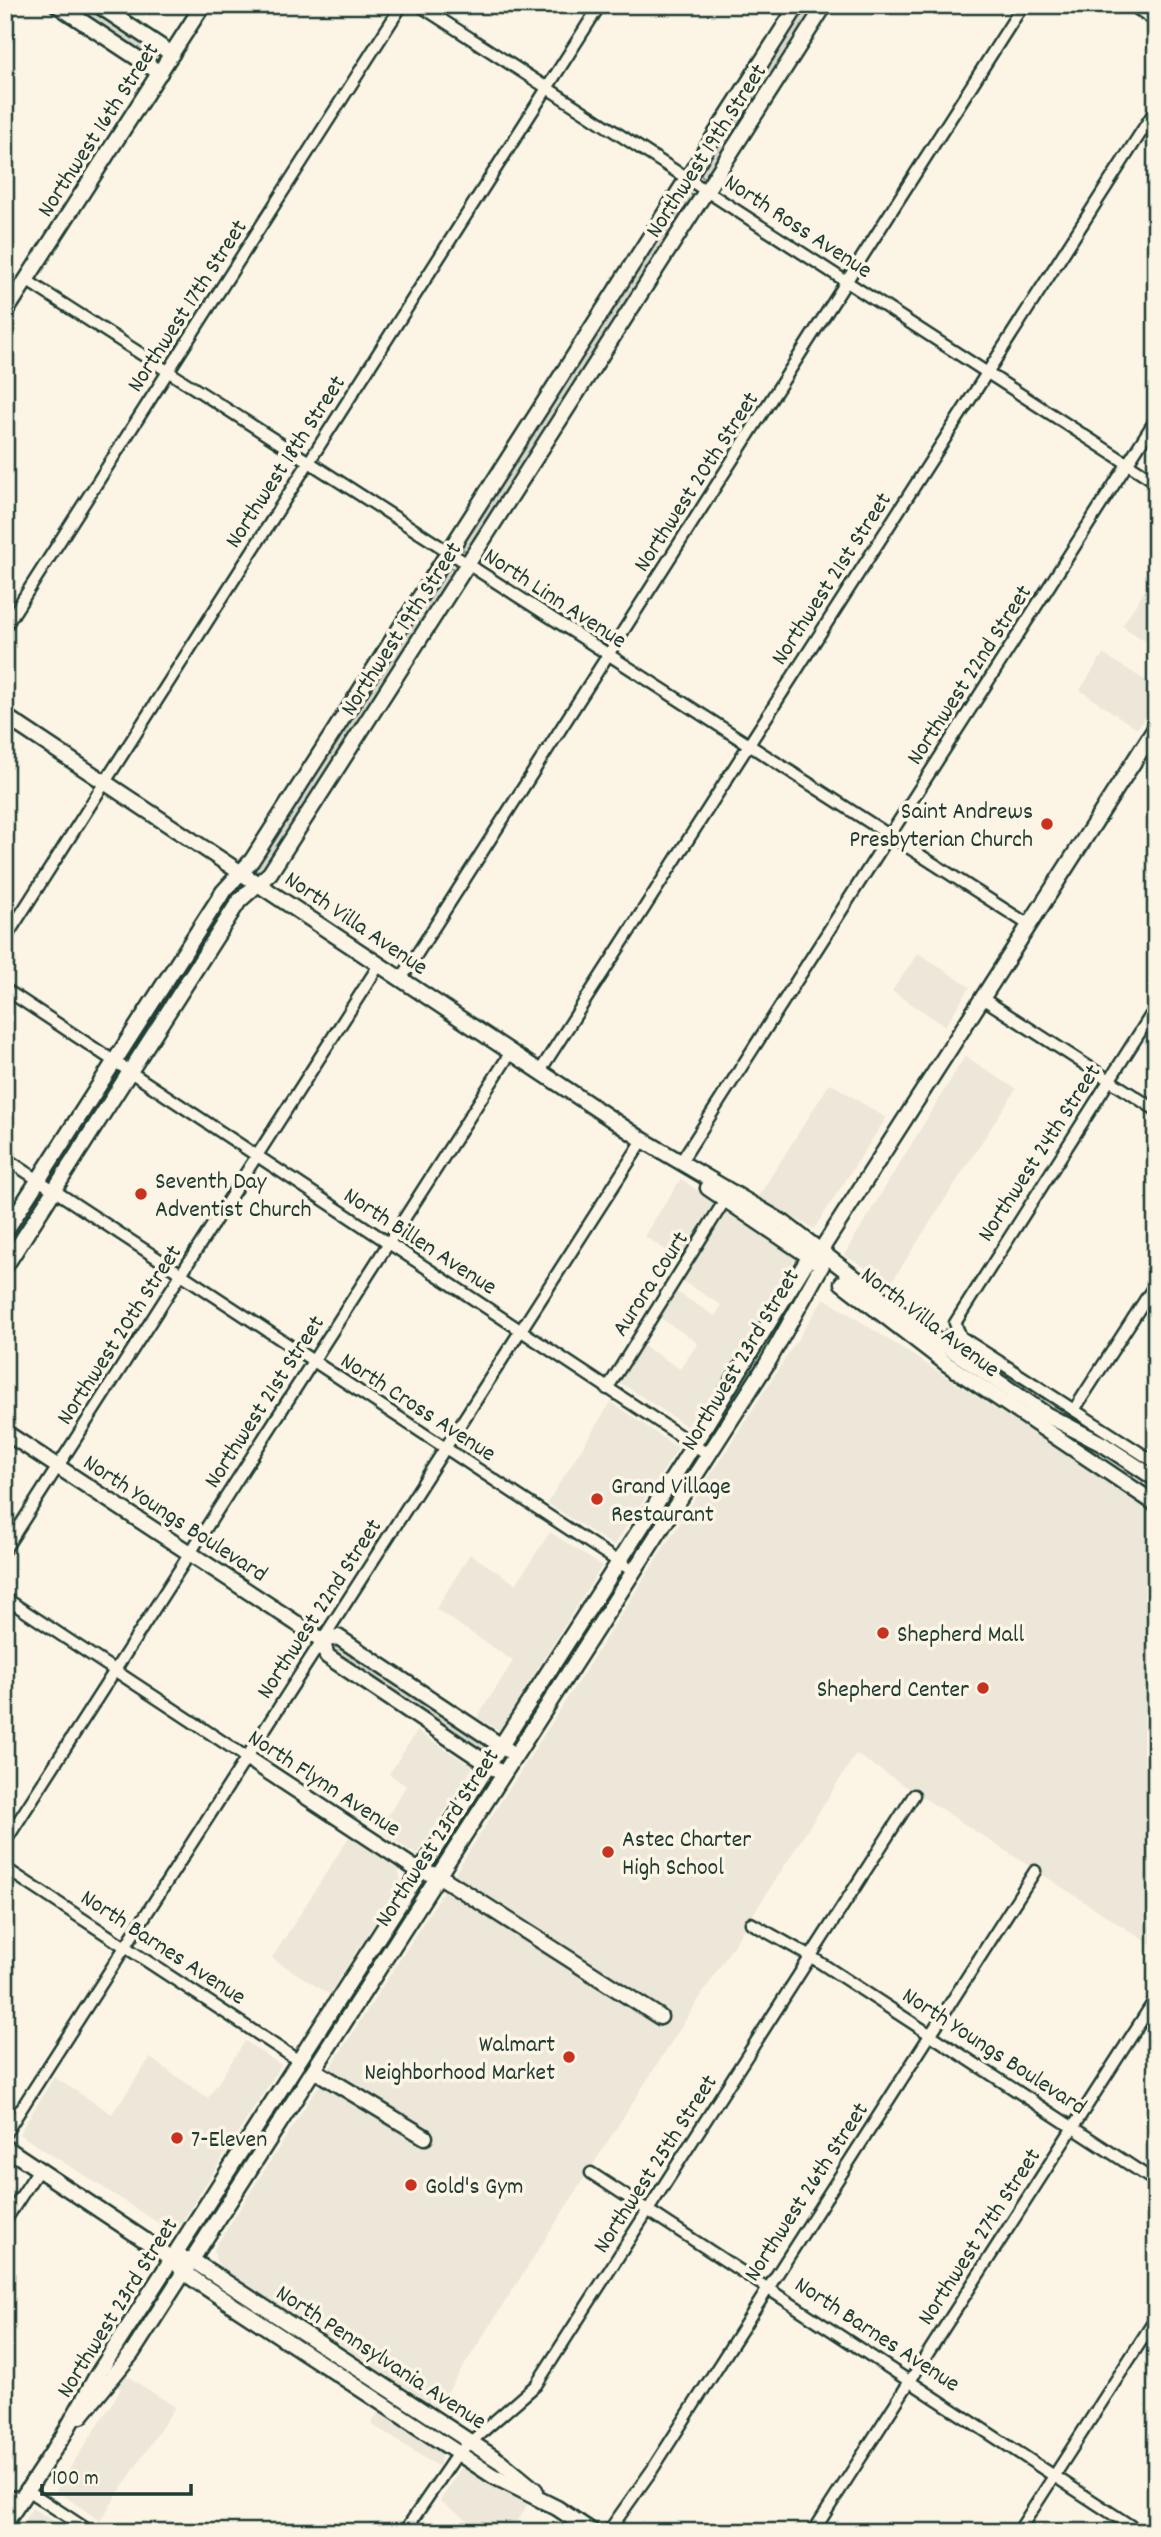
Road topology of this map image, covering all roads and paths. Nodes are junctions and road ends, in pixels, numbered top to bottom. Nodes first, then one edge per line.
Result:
1 (57, 5) edge
2 (98, 5) edge
3 (203, 5) edge
4 (402, 5) edge
5 (419, 5) edge
6 (600, 5) edge
7 (798, 5) edge
8 (825, 5) edge
9 (1023, 5) edge
10 (1135, 5) edge
11 (1156, 19) edge
12 (172, 54) junction
13 (160, 73) junction
14 (547, 88) junction
15 (1156, 108) edge
16 (688, 179) junction
17 (706, 191) junction
18 (26, 280) junction
19 (847, 282) junction
20 (5, 313) edge
21 (168, 371) junction
22 (987, 371) junction
23 (1156, 419) edge
24 (308, 461) junction
25 (1127, 464) junction
26 (1156, 482) edge
27 (449, 552) junction
28 (468, 564) junction
29 (5, 627) edge
30 (608, 655) junction
31 (5, 716) edge
32 (1155, 728) edge
33 (748, 745) junction
34 (104, 782) junction
35 (889, 835) junction
36 (240, 872) junction
37 (258, 884) junction
38 (1029, 925) junction
39 (5, 940) edge
40 (379, 965) junction
41 (401, 979) junction
42 (5, 989) edge
43 (982, 998) junction
44 (1156, 1007) edge
45 (511, 1052) junction
46 (115, 1062) junction
47 (540, 1071) junction
48 (131, 1073) junction
49 (1109, 1080) junction
50 (1156, 1110) edge
51 (643, 1140) junction
52 (257, 1157) junction
53 (5, 1158) edge
54 (682, 1165) junction
55 (39, 1180) junction
56 (55, 1191) junction
57 (725, 1200) junction
58 (5, 1232) edge
59 (388, 1244) junction
60 (817, 1257) junction
61 (5, 1268) edge
62 (182, 1274) junction
63 (1156, 1283) edge
64 (776, 1310) junction
65 (792, 1320) junction
66 (956, 1320) joint
67 (521, 1331) junction
68 (751, 1352) junction
69 (314, 1362) junction
70 (768, 1362) junction
71 (607, 1389) junction
72 (723, 1397) junction
73 (740, 1407) junction
74 (1074, 1410) junction
75 (1047, 1415) junction
76 (5, 1432) edge
77 (693, 1445) junction
78 (1104, 1445) junction
79 (444, 1448) junction
80 (1075, 1450) junction
81 (709, 1455) junction
82 (1156, 1463) edge
83 (681, 1465) junction
84 (58, 1466) junction
85 (1156, 1479) edge
86 (686, 1491) junction
87 (1156, 1504) edge
88 (649, 1515) junction
89 (5, 1549) edge
90 (190, 1553) junction
91 (619, 1563) junction
92 (634, 1572) junction
93 (5, 1598) edge
94 (322, 1640) junction
95 (550, 1669) junction
96 (116, 1670) junction
97 (566, 1679) junction
98 (501, 1746) junction
99 (516, 1756) junction
100 (246, 1757) junction
101 (488, 1765) junction
102 (504, 1774) junction
103 (914, 1795) dead end
104 (5, 1842) edge
105 (5, 1868) edge
106 (419, 1871) junction
107 (1035, 1871) dead end
108 (438, 1875) junction
109 (751, 1923) dead end
110 (379, 1933) junction
111 (395, 1943) junction
112 (125, 1948) junction
113 (810, 1956) junction
114 (348, 1981) junction
115 (364, 1991) junction
116 (1156, 1998) edge
117 (660, 2017) dead end
118 (930, 2035) junction
119 (310, 2044) junction
120 (299, 2061) junction
121 (314, 2070) junction
122 (281, 2089) junction
123 (1072, 2128) junction
124 (5, 2134) edge
125 (425, 2137) dead end
126 (5, 2147) edge
127 (39, 2169) junction
128 (591, 2173) dead end
129 (1156, 2182) edge
130 (648, 2210) junction
131 (5, 2221) edge
132 (173, 2259) junction
133 (192, 2260) junction
134 (184, 2272) junction
135 (768, 2289) junction
136 (1156, 2318) edge
137 (109, 2357) junction
138 (123, 2366) junction
139 (364, 2371) junction
140 (910, 2382) junction
141 (355, 2385) junction
142 (408, 2401) junction
143 (400, 2414) junction
144 (64, 2436) junction
145 (471, 2442) junction
146 (458, 2453) junction
147 (1054, 2476) junction
148 (25, 2494) junction
149 (5, 2496) edge
150 (556, 2508) junction
151 (5, 2524) edge
152 (92, 2532) edge
153 (404, 2532) edge
154 (593, 2532) edge
155 (608, 2532) edge
156 (813, 2532) edge
157 (1018, 2532) edge
158 (1140, 2532) edge

1 - 13 street
2 - 12 street
3 - 12 street, Northwest 16th Street
4 - 21 street, Northwest 17th Street
5 - 14 street, North Ross Avenue
6 - 14 street, Northwest 18th Street
7 - 16 street, Northwest 19th Street
8 - 17 street, Northwest 19th Street
9 - 19 street, Northwest 20th Street
10 - 11 street
12 - 13 street, Northwest 16th Street
13 - 18 street, Northwest 16th Street
14 - 16 street, North Ross Avenue
14 - 24 street, Northwest 18th Street
15 - 22 street, Northwest 21st Street
16 - 17 street, North Ross Avenue
16 - 27 street, Northwest 19th Street
17 - 19 street, North Ross Avenue
17 - 28 street, Northwest 19th Street
18 - 20 street, Northwest 16th Street
18 - 21 street, North Linn Avenue
19 - 22 street, North Ross Avenue
19 - 30 street, Northwest 20th Street
21 - 24 street, North Linn Avenue
21 - 29 street, Northwest 17th Street
22 - 25 street, North Ross Avenue
22 - 33 street, Northwest 21st Street
23 - 25 street, Northwest 22nd Street
24 - 27 street, North Linn Avenue
24 - 34 street, Northwest 18th Street
25 - 26 street, North Ross Avenue
25 - 35 street, Northwest 22nd Street
27 - 28 street, North Linn Avenue
27 - 36 street, Northwest 19th Street
28 - 30 street, North Linn Avenue
28 - 37 street, Northwest 19th Street
30 - 33 street, North Linn Avenue
30 - 41 street, Northwest 20th Street
31 - 34 street, North Villa Avenue
32 - 38 street, Northwest 23rd Street
33 - 35 street, North Linn Avenue
33 - 47 street, Northwest 21st Street
34 - 36 street, North Villa Avenue
34 - 39 street, Northwest 18th Street
35 - 38 street, North Linn Avenue
35 - 54 street, Northwest 22nd Street
36 - 37 street, North Villa Avenue
36 - 46 street, Northwest 19th Street
37 - 40 street, North Villa Avenue
37 - 48 street, Northwest 19th Street
38 - 43 street, Northwest 23rd Street
40 - 41 street, North Villa Avenue
40 - 52 street, Northwest 20th Street
41 - 45 street, North Villa Avenue
42 - 46 street, North Billen Avenue
43 - 49 street
43 - 60 street, Northwest 23rd Street
44 - 49 street, Northwest 24th Street
45 - 47 street, North Villa Avenue
45 - 59 street, Northwest 21st Street
46 - 48 street, North Billen Avenue
46 - 55 street, Northwest 19th Street
47 - 51 street, North Villa Avenue
48 - 52 street, North Billen Avenue
48 - 56 street, Northwest 19th Street
49 - 50 street
49 - 66 street, Northwest 24th Street
51 - 54 street, North Villa Avenue
51 - 67 street, Northwest 22nd Street
52 - 59 street, North Billen Avenue
52 - 62 street, Northwest 20th Street
53 - 55 street, North Cross Avenue
54 - 57 street, North Villa Avenue
54 - 60 street, North Villa Avenue
55 - 56 street, North Cross Avenue
55 - 58 street, Northwest 19th Street
56 - 61 street, Northwest 19th Street
56 - 62 street, North Cross Avenue
57 - 60 street, North Villa Avenue
57 - 71 street, Aurora Court
59 - 67 street, North Billen Avenue
59 - 69 street, Northwest 21st Street
60 - 64 street, Northwest 23rd Street
60 - 65 street, Northwest 23rd Street
60 - 75 street, North Villa Avenue
60 - 80 street, North Villa Avenue
62 - 69 street, North Cross Avenue
62 - 84 street, Northwest 20th Street
63 - 74 street
64 - 65 street
64 - 68 street, Northwest 23rd Street
65 - 70 street, Northwest 23rd Street
66 - 74 street, North Villa Avenue
67 - 71 street, North Billen Avenue
67 - 79 street, Northwest 22nd Street
68 - 70 street
68 - 72 street, Northwest 23rd Street
69 - 79 street, North Cross Avenue
69 - 90 street, Northwest 21st Street
70 - 73 street, Northwest 23rd Street
71 - 77 street, North Billen Avenue
72 - 73 street
72 - 77 street, Northwest 23rd Street
73 - 81 street, Northwest 23rd Street
74 - 82 street, North Villa Avenue
75 - 78 street, North Villa Avenue
75 - 80 street
76 - 84 street, North Youngs Boulevard
77 - 81 street, North Billen Avenue
77 - 83 street, Northwest 23rd Street
78 - 80 street
78 - 85 street, North Villa Avenue
79 - 91 street, North Cross Avenue
79 - 94 street, Northwest 22nd Street
80 - 87 street, North Villa Avenue
81 - 86 street, Northwest 23rd Street
83 - 86 street
83 - 88 street, Northwest 23rd Street
84 - 89 street, Northwest 20th Street
84 - 90 street, North Youngs Boulevard
86 - 88 street
86 - 92 street, Northwest 23rd Street
88 - 91 street, Northwest 23rd Street
90 - 94 street, North Youngs Boulevard
90 - 96 street, Northwest 21st Street
91 - 92 street, North Cross Avenue
91 - 95 street, Northwest 23rd Street
92 - 97 street, Northwest 23rd Street
93 - 96 street, North Flynn Avenue
94 - 98 street, North Youngs Boulevard
94 - 100 street, Northwest 22nd Street
94 - 101 street, North Youngs Boulevard
95 - 97 street
95 - 98 street, Northwest 23rd Street
96 - 100 street, North Flynn Avenue
96 - 104 street, Northwest 21st Street
97 - 99 street, Northwest 23rd Street
98 - 99 street, North Youngs Boulevard
98 - 101 street, Northwest 23rd Street
99 - 102 street, Northwest 23rd Street
100 - 106 street, North Flynn Avenue
100 - 112 street, Northwest 22nd Street
101 - 102 street, North Youngs Boulevard
101 - 106 street, Northwest 23rd Street
102 - 108 street, Northwest 23rd Street
103 - 113 street, Northwest 25th Street
105 - 112 street, North Barnes Avenue
106 - 108 street, North Flynn Avenue
106 - 110 street, Northwest 23rd Street
107 - 118 street, Northwest 26th Street
108 - 111 street, Northwest 23rd Street
108 - 117 street, North Flynn Avenue
109 - 113 street, North Youngs Boulevard
110 - 111 street
110 - 114 street, Northwest 23rd Street
111 - 115 street, Northwest 23rd Street
112 - 120 street, North Barnes Avenue
112 - 124 street, Northwest 22nd Street
113 - 118 street, North Youngs Boulevard
113 - 130 street, Northwest 25th Street
114 - 115 street
114 - 119 street, Northwest 23rd Street
115 - 121 street, Northwest 23rd Street
116 - 123 street, Northwest 27th Street
118 - 123 street, North Youngs Boulevard
118 - 135 street, Northwest 26th Street
119 - 120 street, Northwest 23rd Street
119 - 121 street
120 - 122 street, Northwest 23rd Street
121 - 122 street
121 - 125 street
121 - 133 street, Northwest 23rd Street
122 - 132 street, Northwest 23rd Street
123 - 129 street, North Youngs Boulevard
123 - 140 street, Northwest 27th Street
126 - 127 street, North Pennsylvania Avenue
127 - 131 street
127 - 132 street, North Pennsylvania Avenue
128 - 130 street, North Barnes Avenue
130 - 135 street, North Barnes Avenue
130 - 145 street, Northwest 25th Street
132 - 133 street, North Pennsylvania Avenue
132 - 134 street, North Pennsylvania Avenue
132 - 137 street, Northwest 23rd Street
133 - 134 street, Northwest 23rd Street
133 - 139 street, North Pennsylvania Avenue
134 - 138 street, Northwest 23rd Street
134 - 141 street, North Pennsylvania Avenue
135 - 140 street, North Barnes Avenue
135 - 155 street, Northwest 26th Street
136 - 147 street
137 - 138 street
137 - 144 street, Northwest 23rd Street
138 - 144 street, Northwest 23rd Street
139 - 141 street
139 - 142 street, North Pennsylvania Avenue
140 - 147 street, North Barnes Avenue
140 - 156 street, Northwest 27th Street
141 - 143 street, North Pennsylvania Avenue
142 - 143 street
142 - 145 street, North Pennsylvania Avenue
143 - 146 street, North Pennsylvania Avenue
144 - 148 street, Northwest 23rd Street
145 - 146 street, Northwest 25th Street
145 - 150 street, North Pennsylvania Avenue
146 - 150 street, North Pennsylvania Avenue
146 - 153 street, Northwest 25th Street
147 - 157 street
147 - 158 street, North Barnes Avenue
148 - 149 street
148 - 151 street, Northwest 23rd Street
148 - 152 street
150 - 154 street, North Pennsylvania Avenue

